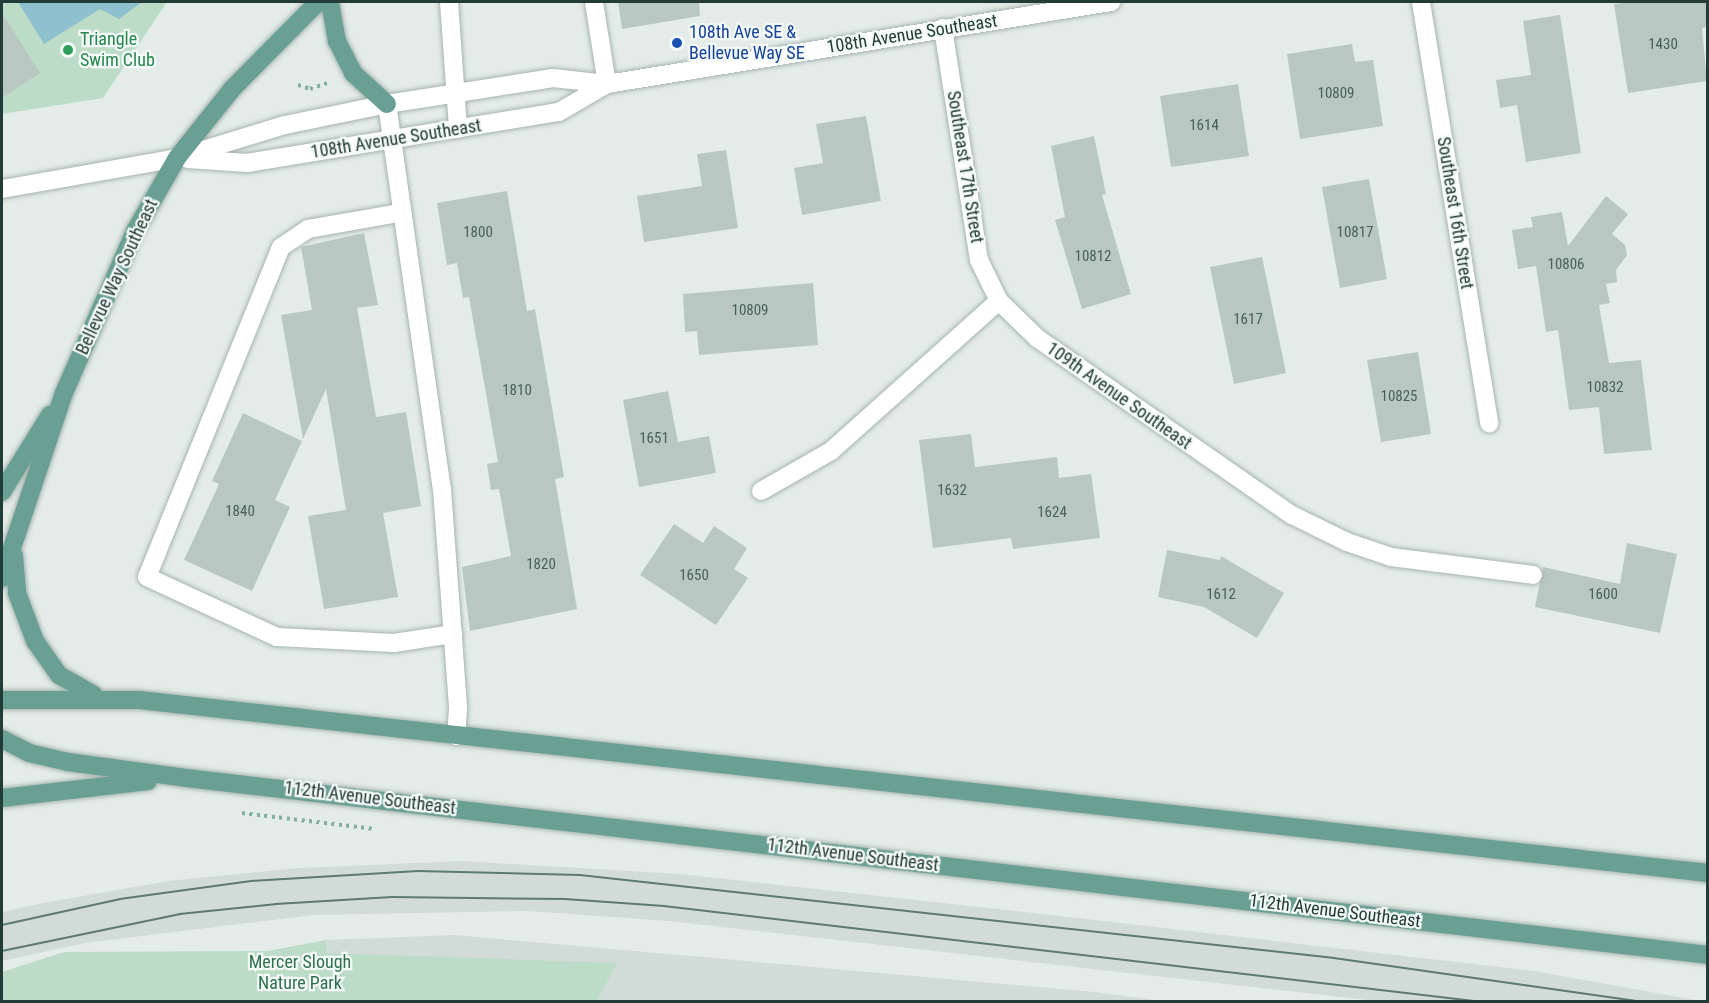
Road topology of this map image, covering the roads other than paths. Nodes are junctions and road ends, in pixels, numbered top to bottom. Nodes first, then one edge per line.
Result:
1 (318, 2) edge
2 (330, 2) edge
3 (449, 2) edge
4 (594, 2) edge
5 (1111, 2) edge
6 (1421, 2) edge
7 (943, 28) junction
8 (607, 84) junction
9 (453, 95) junction
10 (387, 104) junction
11 (458, 129) junction
12 (392, 141) junction
13 (177, 158) junction
14 (2, 188) edge
15 (399, 213) junction
16 (999, 301) junction
17 (63, 393) junction
18 (1489, 424) dead end
19 (760, 491) dead end
20 (2, 492) edge
21 (14, 549) junction
22 (1533, 575) dead end
23 (2, 578) edge
24 (453, 634) junction
25 (104, 697) junction
26 (2, 700) edge
27 (456, 736) junction
28 (2, 739) edge
29 (186, 778) junction
30 (2, 798) edge
31 (1707, 873) edge
32 (1707, 955) edge

1 - 13 main road, Bellevue Way Southeast
2 - 10 main road
3 - 9 street
4 - 8 street
5 - 7 street, 108th Avenue Southeast
6 - 18 street, Southeast 16th Street
7 - 8 street, 108th Avenue Southeast
7 - 16 street, Southeast 17th Street
8 - 9 street, 108th Avenue Southeast
8 - 11 street, 108th Avenue Southeast
9 - 10 street, 108th Avenue Southeast
9 - 11 street
10 - 12 street
10 - 13 street, 108th Avenue Southeast
11 - 12 street, 108th Avenue Southeast
12 - 13 street, 108th Avenue Southeast
12 - 15 street
13 - 14 street, 108th Avenue Southeast
13 - 17 main road, Bellevue Way Southeast
15 - 24 street
15 - 24 street
16 - 19 street
16 - 22 street, 109th Avenue Southeast
17 - 20 main road, Bellevue Way Southeast
17 - 21 main road, Bellevue Way Southeast
21 - 23 main road, Bellevue Way Southeast
21 - 25 main road
24 - 27 street
25 - 26 main road
25 - 27 main road
27 - 31 main road
28 - 29 main road, 112th Avenue Southeast
29 - 30 main road
29 - 32 main road, 112th Avenue Southeast

